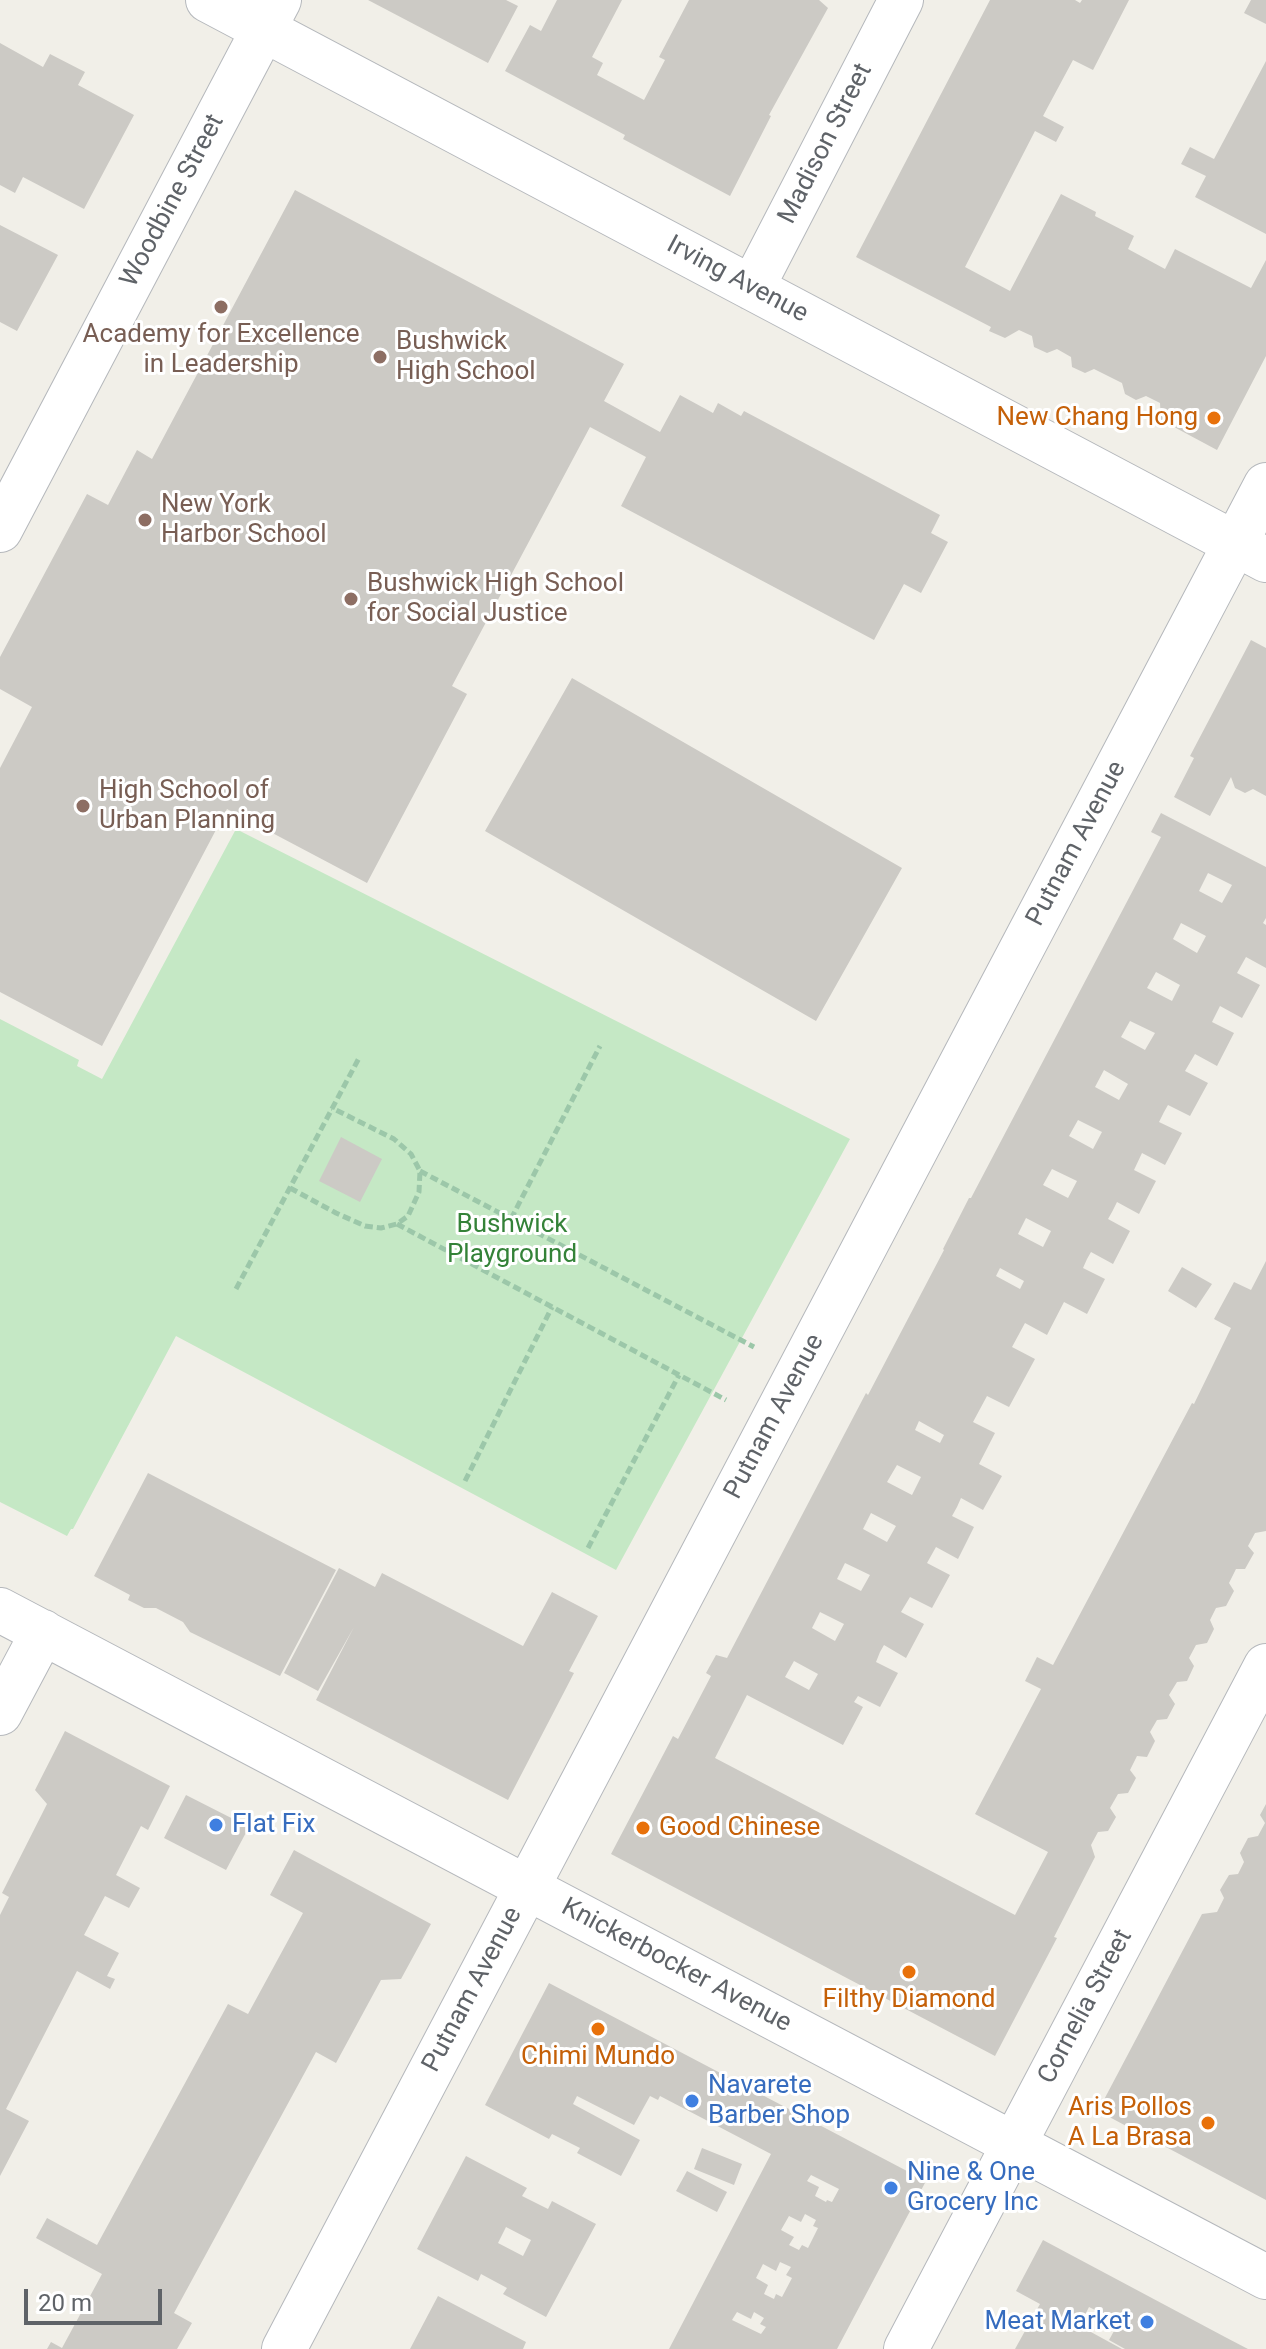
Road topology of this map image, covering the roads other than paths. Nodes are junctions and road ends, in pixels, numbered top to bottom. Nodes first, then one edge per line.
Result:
1 (208, 0) edge
2 (901, 0) edge
3 (271, 15) edge
4 (752, 288) junction
5 (1266, 485) edge
6 (0, 530) edge
7 (1250, 552) edge
8 (0, 1610) edge
9 (43, 1632) junction
10 (1266, 1666) edge
11 (0, 1713) edge
12 (527, 1887) junction
13 (1014, 2144) junction
14 (1266, 2277) edge
15 (284, 2349) edge
16 (906, 2349) edge

1 - 3 street, Irving Avenue
2 - 4 street, Madison Street
3 - 4 street, Irving Avenue
3 - 6 street, Woodbine Street
4 - 7 street, Irving Avenue
5 - 7 street, Putnam Avenue
7 - 12 street, Putnam Avenue
8 - 9 street, Knickerbocker Avenue
9 - 11 street
9 - 12 street, Knickerbocker Avenue
10 - 13 street, Cornelia Street
12 - 13 street, Knickerbocker Avenue
12 - 15 street, Putnam Avenue
13 - 14 street, Knickerbocker Avenue
13 - 16 street, Cornelia Street

